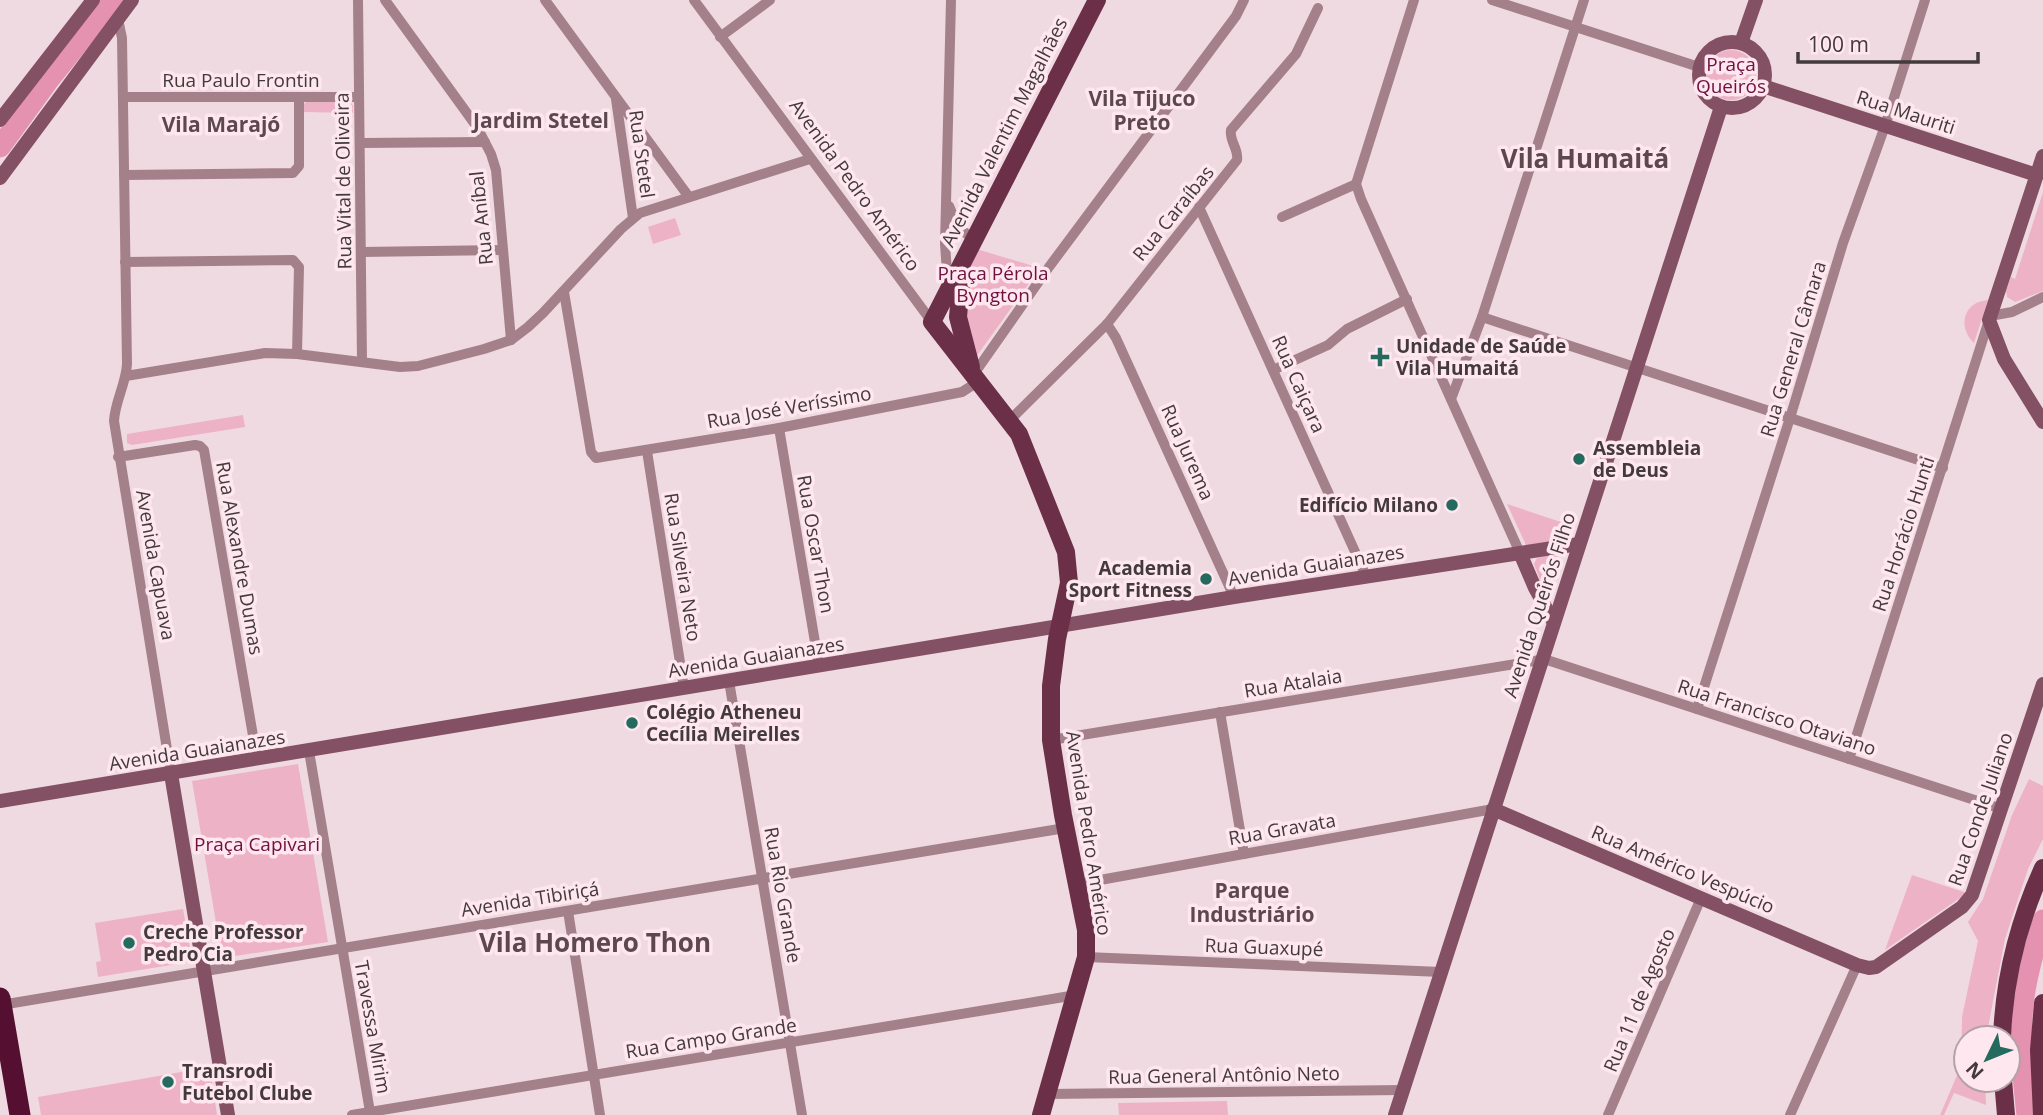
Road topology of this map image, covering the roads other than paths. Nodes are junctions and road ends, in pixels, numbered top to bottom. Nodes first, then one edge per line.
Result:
1 (93, 0) edge
2 (132, 0) edge
3 (358, 0) edge
4 (385, 0) edge
5 (545, 0) edge
6 (694, 0) edge
7 (769, 0) edge
8 (951, 0) edge
9 (1097, 0) edge
10 (1244, 0) edge
11 (1414, 0) edge
12 (1492, 0) edge
13 (1584, 0) edge
14 (1756, 0) edge
15 (1926, 0) edge
16 (1318, 8) dead end
17 (118, 19) junction
18 (1576, 27) junction
19 (720, 37) junction
20 (1741, 43) junction
21 (1699, 66) junction
22 (1763, 86) junction
23 (615, 96) junction
24 (122, 97) junction
25 (299, 97) junction
26 (359, 97) junction
27 (1721, 107) junction
28 (0, 120) edge
29 (1885, 126) junction
30 (485, 142) junction
31 (360, 143) junction
32 (2043, 156) edge
33 (810, 159) junction
34 (124, 175) junction
35 (2037, 175) junction
36 (0, 178) edge
37 (1356, 184) junction
38 (689, 197) junction
39 (947, 201) junction
40 (1199, 207) junction
41 (1282, 217) dead end
42 (633, 218) junction
43 (971, 242) junction
44 (502, 250) junction
45 (361, 252) junction
46 (125, 262) junction
47 (948, 287) junction
48 (564, 292) junction
49 (2043, 297) edge
50 (1407, 299) junction
51 (958, 317) junction
52 (1482, 317) junction
53 (1990, 318) junction
54 (933, 324) junction
55 (1107, 324) junction
56 (511, 340) junction
57 (297, 354) junction
58 (362, 362) junction
59 (1636, 368) junction
60 (1273, 370) junction
61 (126, 376) junction
62 (975, 376) junction
63 (1451, 399) junction
64 (1790, 418) junction
65 (1010, 420) junction
66 (2043, 422) edge
67 (779, 428) junction
68 (647, 451) junction
69 (118, 457) junction
70 (1943, 468) junction
71 (1579, 544) junction
72 (1520, 553) junction
73 (1366, 576) junction
74 (1234, 597) junction
75 (1553, 621) junction
76 (1060, 626) junction
77 (1541, 659) junction
78 (819, 666) junction
79 (729, 681) junction
80 (2043, 684) edge
81 (684, 688) junction
82 (1696, 709) junction
83 (1220, 712) junction
84 (1051, 740) junction
85 (309, 751) junction
86 (257, 759) junction
87 (1849, 759) junction
88 (171, 774) junction
89 (0, 801) edge
90 (1493, 809) junction
91 (2002, 809) junction
92 (1065, 828) junction
93 (1244, 854) junction
94 (2043, 868) edge
95 (763, 878) junction
96 (1078, 884) junction
97 (1702, 898) junction
98 (568, 911) junction
99 (342, 948) junction
100 (1086, 957) junction
101 (1857, 965) junction
102 (205, 971) junction
103 (1441, 971) junction
104 (1076, 995) junction
105 (1, 1001) edge
106 (2043, 1003) edge
107 (2003, 1024) edge
108 (790, 1042) junction
109 (593, 1075) junction
110 (1403, 1090) junction
111 (1047, 1094) junction
112 (2004, 1094) edge
113 (370, 1112) junction
114 (20, 1115) edge
115 (229, 1115) edge
116 (352, 1115) edge
117 (600, 1115) edge
118 (802, 1115) edge
119 (1041, 1115) edge
120 (1395, 1115) edge
121 (1608, 1115) edge
122 (1790, 1115) edge
123 (2006, 1115) edge
124 (2042, 1115) edge

1 - 28 main road
2 - 17 main road
3 - 26 street, Rua Vital de Oliveira
4 - 30 street, Rua Aníbal
5 - 23 street
6 - 19 street, Avenida Pedro Américo
7 - 19 street
8 - 39 street
9 - 43 main road, Avenida Valentim Magalhães
10 - 62 street
11 - 37 street
12 - 18 street
13 - 18 street
14 - 20 main road
15 - 29 street, Rua General Câmara
16 - 40 street, Rua Caraíbas
17 - 24 street, Avenida Capuava
17 - 36 main road
18 - 21 street
18 - 52 street
19 - 33 street, Avenida Pedro Américo
20 - 21 main road
20 - 22 main road
21 - 27 main road
22 - 27 main road
22 - 29 main road, Rua Mauriti
23 - 38 street
23 - 42 street, Rua Stetel
24 - 25 street, Rua Paulo Frontin
24 - 34 street, Avenida Capuava
25 - 26 street, Rua Paulo Frontin
25 - 34 street
26 - 31 street, Rua Vital de Oliveira
27 - 59 main road, Avenida Queirós Filho
29 - 35 main road, Rua Mauriti
29 - 64 street, Rua General Câmara
30 - 31 street
30 - 44 street, Rua Aníbal
31 - 45 street, Rua Vital de Oliveira
32 - 35 main road
33 - 38 street
33 - 54 street, Avenida Pedro Américo
34 - 46 street, Avenida Capuava
35 - 53 main road
37 - 41 street
37 - 50 street
38 - 42 street
39 - 43 street
39 - 47 street
40 - 55 street, Rua Caraíbas
40 - 60 street, Rua Caiçara
42 - 48 street
43 - 47 main road, Avenida Valentim Magalhães
43 - 51 main road
44 - 45 street
44 - 56 street, Rua Aníbal
45 - 58 street, Rua Vital de Oliveira
46 - 57 street
46 - 61 street, Avenida Capuava
47 - 54 main road, Avenida Valentim Magalhães
48 - 56 street
48 - 68 street, Rua José Veríssimo
49 - 53 street
50 - 60 street
50 - 63 street
51 - 54 main road
51 - 62 main road
52 - 59 street
52 - 63 street
53 - 66 main road
53 - 70 street, Rua Horácio Hunti
54 - 62 main road, Avenida Pedro Américo
55 - 65 street, Rua Caraíbas
55 - 74 street, Rua Jurema
56 - 58 street
57 - 58 street
57 - 61 street
59 - 64 street
59 - 71 main road, Avenida Queirós Filho
60 - 73 street, Rua Caiçara
61 - 69 street, Avenida Capuava
62 - 65 main road, Avenida Pedro Américo
62 - 67 street, Rua José Veríssimo
63 - 72 street
64 - 70 street
64 - 82 street, Rua General Câmara
65 - 76 main road, Avenida Pedro Américo
67 - 68 street, Rua José Veríssimo
67 - 78 street, Rua Oscar Thon
68 - 81 street, Rua Silveira Neto
69 - 86 street, Rua Alexandre Dumas
69 - 88 street, Avenida Capuava
70 - 87 street, Rua Horácio Hunti
71 - 72 main road, Avenida Guaianazes
71 - 75 main road, Avenida Queirós Filho
72 - 73 main road, Avenida Guaianazes
72 - 75 main road
73 - 74 main road, Avenida Guaianazes
74 - 76 main road, Avenida Guaianazes
75 - 77 main road, Avenida Queirós Filho
76 - 78 main road, Avenida Guaianazes
76 - 84 main road, Avenida Pedro Américo
77 - 82 street, Rua Francisco Otaviano
77 - 83 street, Rua Atalaia
77 - 90 main road, Avenida Queirós Filho
78 - 79 main road, Avenida Guaianazes
79 - 81 main road, Avenida Guaianazes
79 - 95 street, Rua Rio Grande
80 - 91 main road, Rua Conde Juliano
81 - 85 main road, Avenida Guaianazes
82 - 87 street, Rua Francisco Otaviano
83 - 84 street, Rua Atalaia
83 - 93 street
84 - 92 main road, Avenida Pedro Américo
85 - 86 main road, Avenida Guaianazes
85 - 99 street
86 - 88 main road, Avenida Guaianazes
87 - 91 street, Rua Francisco Otaviano
88 - 89 main road, Avenida Guaianazes
88 - 102 main road, Avenida Capuava
90 - 93 street, Rua Gravata
90 - 97 main road, Rua Américo Vespúcio
90 - 103 main road, Avenida Queirós Filho
91 - 101 main road, Rua Conde Juliano
92 - 95 street, Avenida Tibiriçá
92 - 96 main road, Avenida Pedro Américo
93 - 96 street, Rua Gravata
94 - 107 main road
95 - 98 street, Avenida Tibiriçá
95 - 108 street, Rua Rio Grande
96 - 100 main road, Avenida Pedro Américo
97 - 101 main road, Rua Américo Vespúcio
97 - 121 street, Rua 11 de Agosto
98 - 99 street, Avenida Tibiriçá
98 - 109 street
99 - 102 street, Avenida Tibiriçá
99 - 113 street, Travessa Mirim
100 - 103 street, Rua Guaxupé
100 - 104 main road, Avenida Pedro Américo
101 - 122 street
102 - 105 street, Avenida Tibiriçá
102 - 115 main road, Avenida Capuava
103 - 110 main road, Avenida Queirós Filho
104 - 108 street, Rua Campo Grande
104 - 111 main road, Avenida Pedro Américo
105 - 114 highway
106 - 124 main road
108 - 109 street, Rua Campo Grande
108 - 118 street, Rua Rio Grande
109 - 113 street, Rua Campo Grande
109 - 117 street
110 - 111 street, Rua General Antônio Neto
110 - 120 main road, Avenida Queirós Filho
111 - 119 main road, Avenida Pedro Américo
112 - 123 main road
113 - 116 street, Rua Campo Grande

